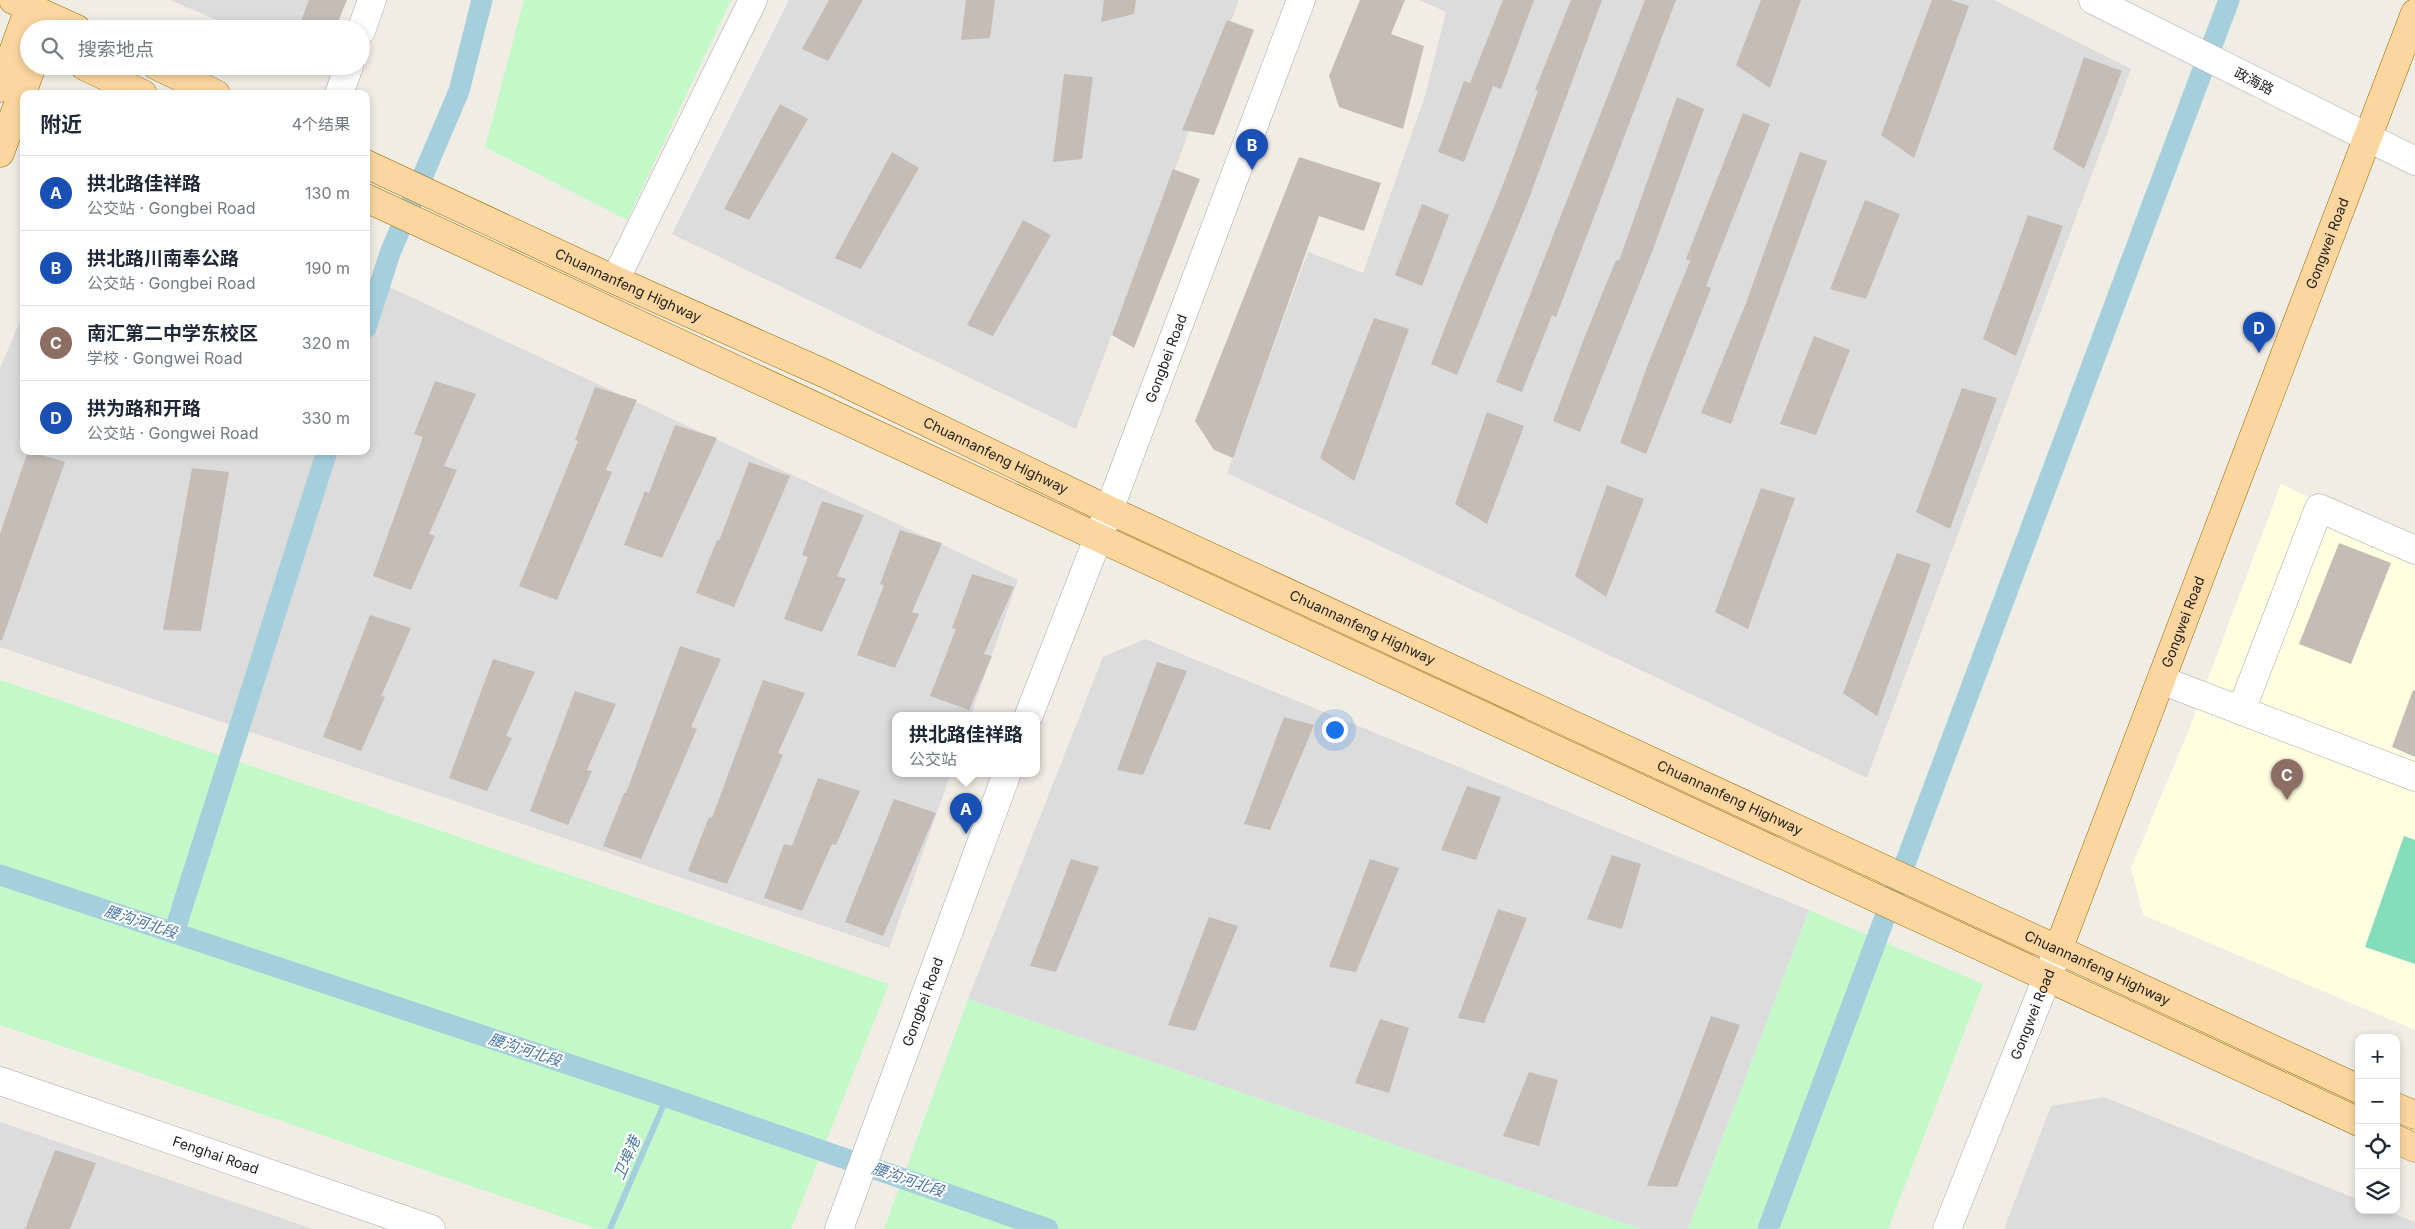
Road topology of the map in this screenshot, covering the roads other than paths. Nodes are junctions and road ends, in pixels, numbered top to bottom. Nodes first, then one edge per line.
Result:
1 (372, 0) edge
2 (753, 0) edge
3 (1301, 0) edge
4 (2093, 0) edge
5 (38, 9) edge
6 (2415, 13) edge
7 (29, 20) edge
8 (59, 20) edge
9 (365, 20) edge
10 (16, 36) edge
11 (29, 75) edge
12 (103, 75) edge
13 (177, 75) edge
14 (346, 75) edge
15 (0, 88) edge
16 (23, 90) edge
17 (135, 90) edge
18 (208, 90) edge
19 (340, 90) edge
20 (20, 99) edge
21 (2367, 139) junction
22 (0, 153) edge
23 (2415, 161) edge
24 (375, 168) edge
25 (370, 200) edge
26 (615, 280) junction
27 (1109, 510) junction
28 (1099, 538) junction
29 (2415, 550) edge
30 (2161, 680) junction
31 (2241, 711) junction
32 (1030, 712) edge
33 (1006, 777) edge
34 (2415, 777) edge
35 (2058, 950) junction
36 (2047, 978) junction
37 (0, 1081) edge
38 (2355, 1087) edge
39 (2400, 1109) edge
40 (2415, 1115) edge
41 (2355, 1120) edge
42 (2400, 1141) edge
43 (2415, 1148) edge
44 (843, 1219) edge
45 (431, 1229) edge
46 (1947, 1229) edge

1 - 9 street
2 - 26 street
3 - 27 street, Gongbei Road
4 - 21 street, 政海路
5 - 7 main road
5 - 8 main road
6 - 21 main road, Gongwei Road
10 - 15 main road
11 - 16 main road
12 - 17 main road
13 - 18 main road
14 - 19 street
20 - 22 main road
21 - 23 street, 政海路
21 - 30 main road, Gongwei Road
24 - 26 main road, Chuannanfeng Highway
25 - 28 main road
26 - 27 main road, Chuannanfeng Highway
27 - 28 street, Gongbei Road
27 - 35 main road, Chuannanfeng Highway
28 - 32 street, Gongbei Road
28 - 36 main road
29 - 31 street
30 - 31 street
30 - 35 main road, Gongwei Road
31 - 34 street
33 - 44 street, Gongbei Road
35 - 36 street, Gongwei Road
35 - 38 main road, Chuannanfeng Highway
36 - 41 main road
36 - 46 street, Gongwei Road
37 - 45 street, Fenghai Road
39 - 40 main road
42 - 43 main road

